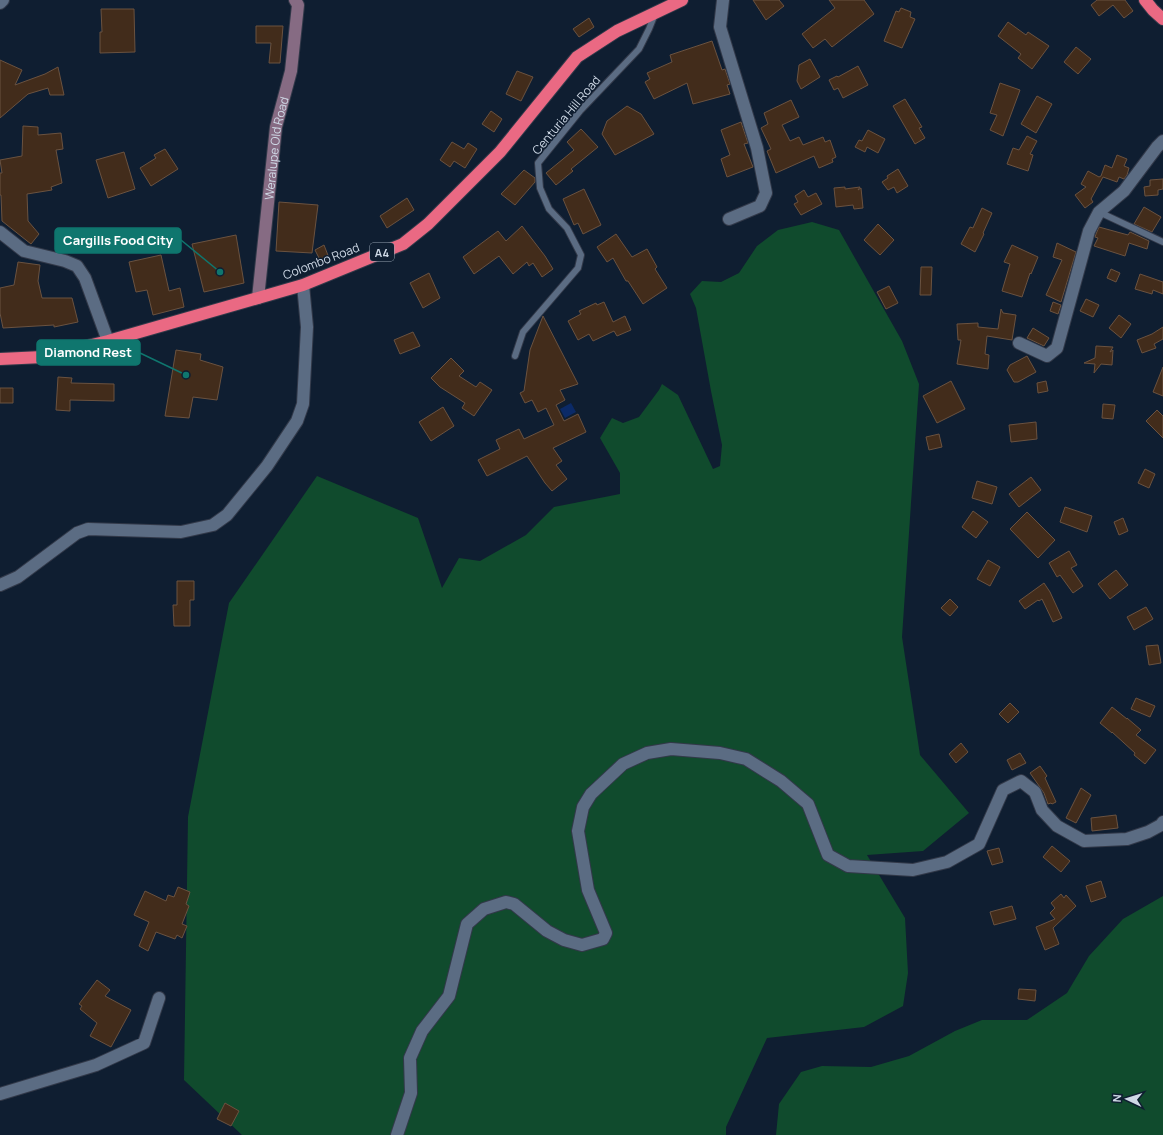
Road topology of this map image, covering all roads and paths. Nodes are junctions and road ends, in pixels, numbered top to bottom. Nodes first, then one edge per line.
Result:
1 (3, 0) edge
2 (295, 0) edge
3 (682, 0) edge
4 (723, 0) edge
5 (1144, 0) edge
6 (0, 3) edge
7 (656, 13) junction
8 (1163, 19) edge
9 (1163, 141) edge
10 (1099, 212) junction
11 (728, 219) dead end
12 (0, 232) edge
13 (1163, 242) edge
14 (303, 285) junction
15 (258, 298) junction
16 (108, 341) junction
17 (1019, 343) dead end
18 (515, 356) dead end
19 (0, 359) edge
20 (0, 585) edge
21 (1163, 822) edge
22 (159, 998) dead end
23 (0, 1094) edge
24 (397, 1135) edge

1 - 6 street
2 - 15 street, Weralupe Old Road
3 - 7 highway, Colombo Road / A4
4 - 11 street
5 - 8 highway
7 - 14 highway, Colombo Road / A4
7 - 18 lane, Centuria Hill Road
9 - 10 street
10 - 13 lane
10 - 17 street
12 - 16 street
14 - 15 highway, Colombo Road / A4
14 - 20 street
15 - 16 highway, Colombo Road / A4
16 - 19 highway, Colombo Road / A4
21 - 24 street
22 - 23 street

